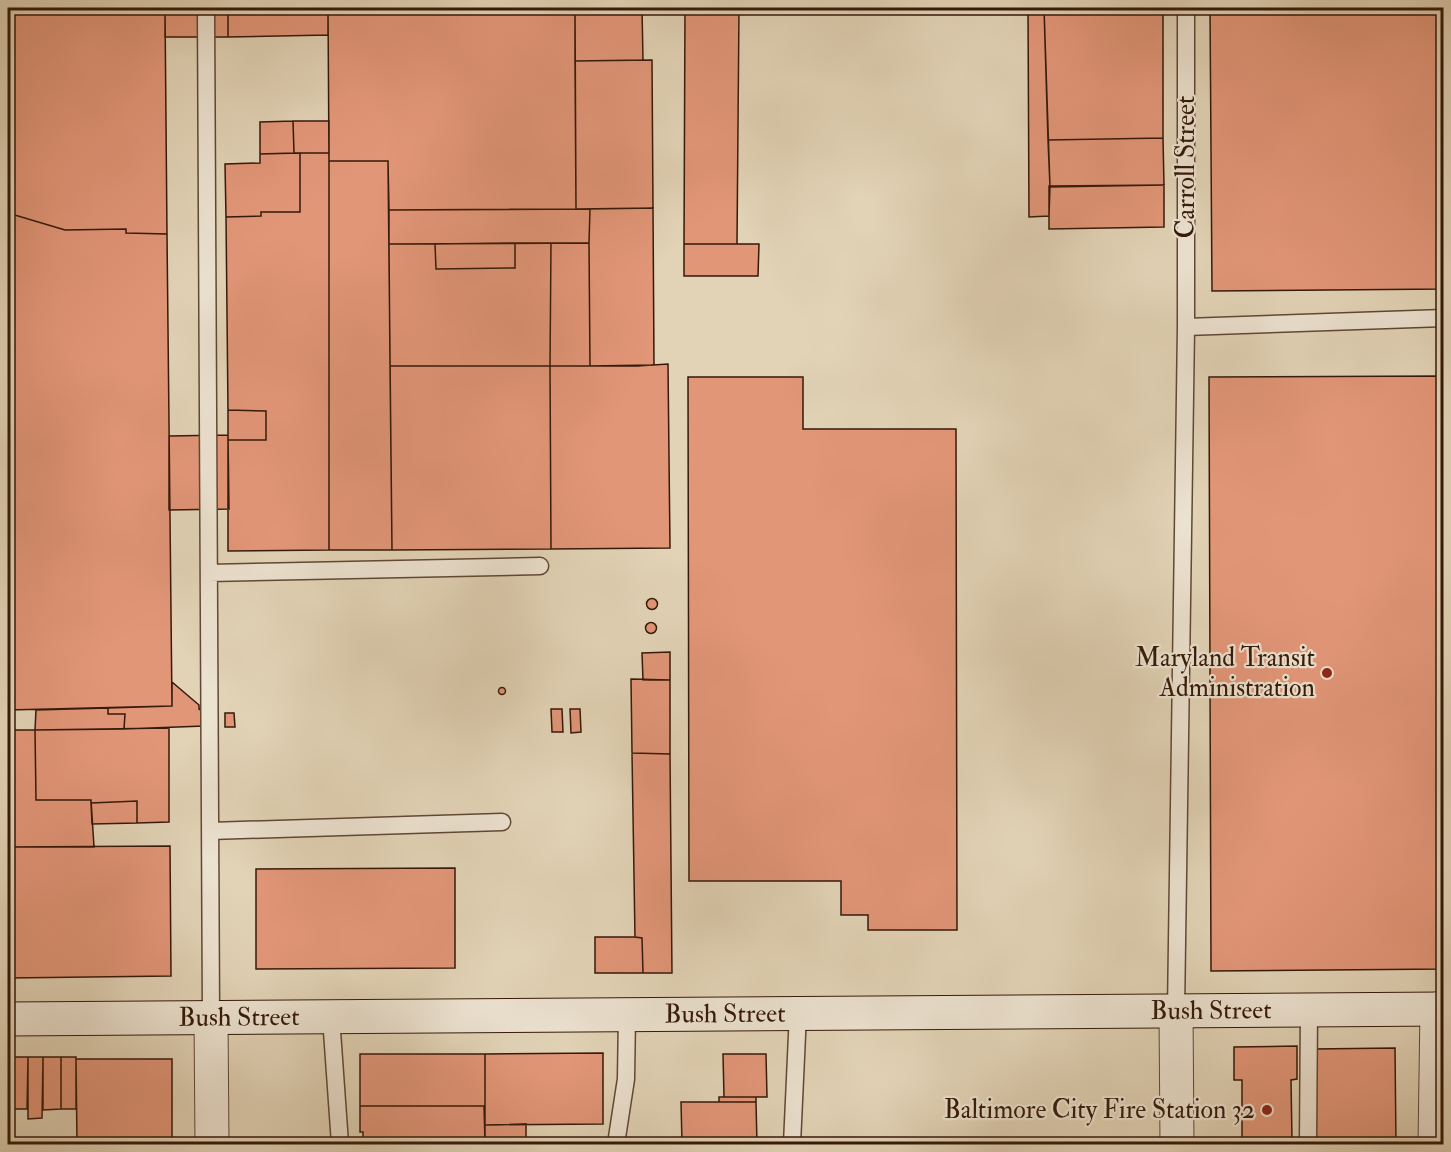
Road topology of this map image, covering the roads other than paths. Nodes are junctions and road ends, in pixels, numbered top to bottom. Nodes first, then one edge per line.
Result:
1 (206, 8) edge
2 (1186, 8) edge
3 (1443, 318) edge
4 (1185, 327) junction
5 (540, 566) dead end
6 (209, 573) junction
7 (502, 822) dead end
8 (210, 831) junction
9 (1440, 1009) edge
10 (1309, 1010) junction
11 (1176, 1011) junction
12 (798, 1013) junction
13 (627, 1015) junction
14 (211, 1017) junction
15 (331, 1017) junction
16 (8, 1019) edge
17 (212, 1144) edge
18 (340, 1144) edge
19 (616, 1144) edge
20 (792, 1144) edge
21 (1177, 1144) edge
22 (1308, 1144) edge
23 (1435, 1144) edge

1 - 6 lane
2 - 4 lane, Carroll Street
3 - 4 lane
4 - 11 lane, Carroll Street
5 - 6 lane
6 - 8 lane
7 - 8 lane
8 - 14 lane
9 - 10 street, Bush Street
9 - 23 street
10 - 11 street, Bush Street
10 - 22 lane
11 - 12 street, Bush Street
11 - 21 street
12 - 13 street, Bush Street
12 - 20 lane
13 - 15 street, Bush Street
13 - 19 lane
14 - 15 street, Bush Street
14 - 16 street, Bush Street
14 - 17 street
15 - 18 lane

